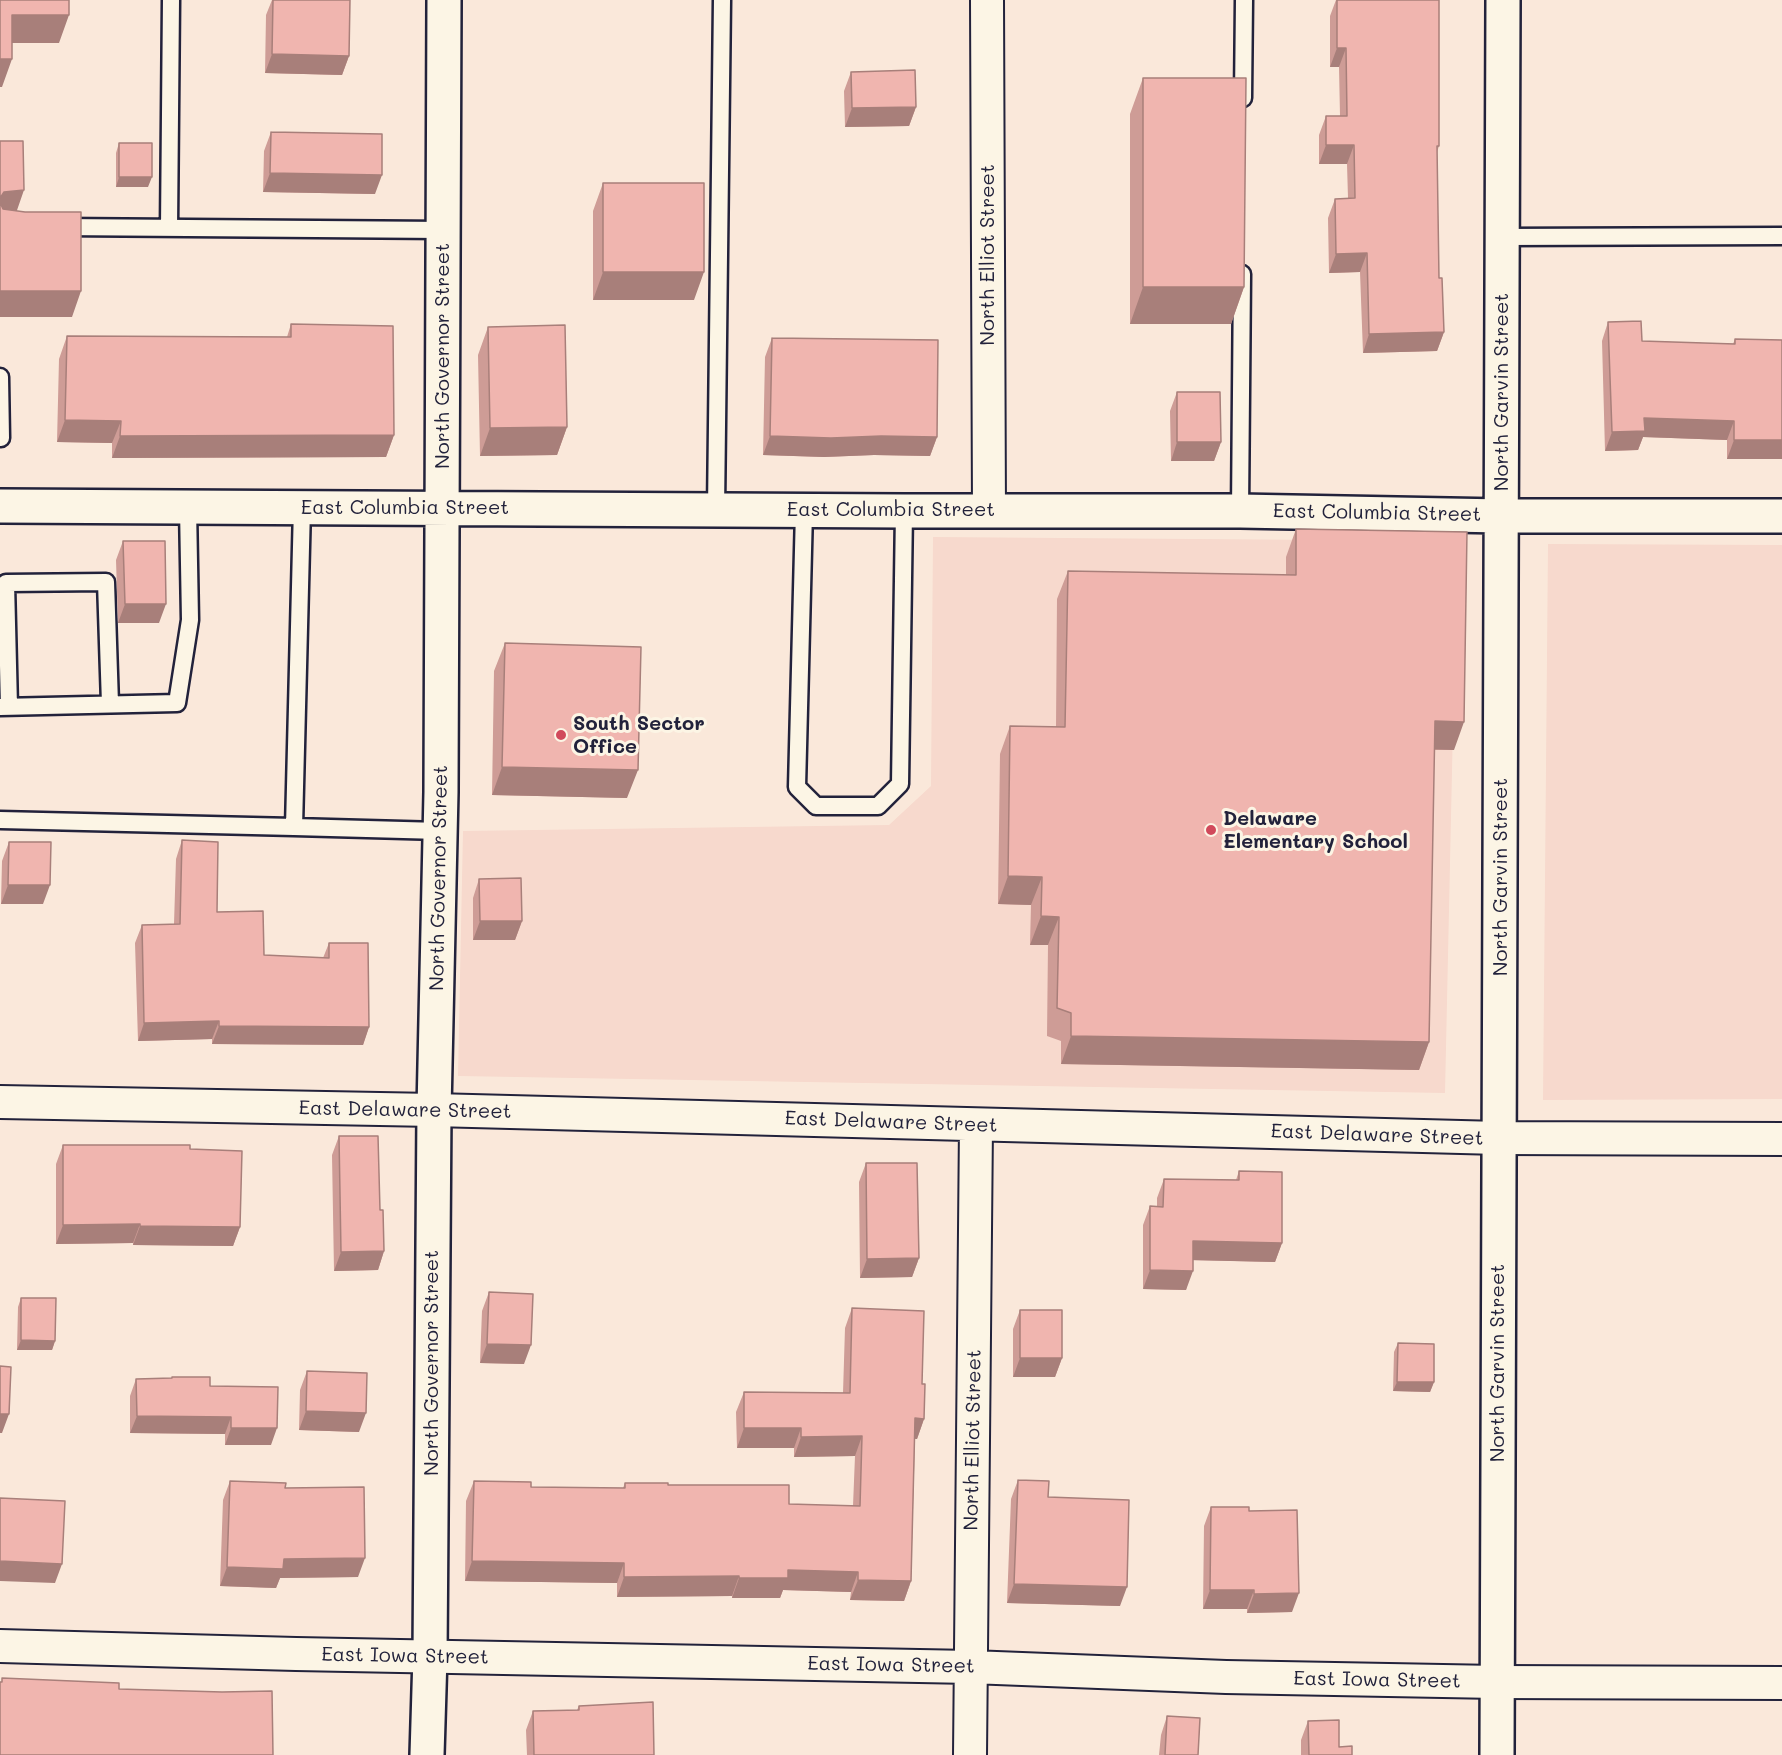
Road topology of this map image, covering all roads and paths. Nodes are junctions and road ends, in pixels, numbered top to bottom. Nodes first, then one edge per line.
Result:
1 (171, 0) edge
2 (444, 0) edge
3 (722, 0) edge
4 (987, 0) edge
5 (1244, 0) edge
6 (1503, 0) edge
7 (1243, 118) edge
8 (45, 226) edge
9 (169, 228) junction
10 (444, 230) junction
11 (1782, 236) edge
12 (1501, 237) junction
13 (1242, 259) edge
14 (0, 377) edge
15 (1, 438) edge
16 (0, 506) edge
17 (188, 507) junction
18 (302, 507) junction
19 (443, 508) junction
20 (716, 510) junction
21 (804, 511) junction
22 (904, 511) junction
23 (989, 511) junction
24 (1240, 511) junction
25 (1502, 516) junction
26 (1782, 516) edge
27 (110, 704) junction
28 (4, 707) edge
29 (0, 820) edge
30 (294, 827) junction
31 (440, 831) junction
32 (0, 1102) edge
33 (434, 1110) junction
34 (976, 1125) junction
35 (1499, 1138) junction
36 (1782, 1139) edge
37 (0, 1646) edge
38 (430, 1656) junction
39 (970, 1667) junction
40 (1497, 1682) junction
41 (1782, 1683) edge
42 (427, 1755) edge
43 (970, 1755) edge
44 (1497, 1755) edge

1 - 9 lane
2 - 10 main road, North Governor Street
3 - 20 lane
4 - 23 street, North Elliot Street
5 - 7 lane
6 - 12 main road, North Garvin Street
8 - 9 lane
9 - 10 lane
10 - 19 main road, North Governor Street
11 - 12 lane
12 - 25 main road, North Garvin Street
13 - 24 lane
14 - 15 lane
16 - 17 main road, East Columbia Street
17 - 18 main road, East Columbia Street
17 - 27 lane
18 - 19 main road, East Columbia Street
18 - 30 lane
19 - 20 main road, East Columbia Street
19 - 31 main road, North Governor Street
20 - 21 main road, East Columbia Street
21 - 22 main road, East Columbia Street
21 - 22 lane
22 - 23 main road, East Columbia Street
23 - 24 main road, East Columbia Street
24 - 25 main road, East Columbia Street
25 - 26 main road, East Columbia Street
25 - 35 main road, North Garvin Street
27 - 28 lane
27 - 28 lane
29 - 30 lane
30 - 31 lane
31 - 33 main road, North Governor Street
32 - 33 street, East Delaware Street
33 - 34 street, East Delaware Street
33 - 38 main road, North Governor Street
34 - 35 street, East Delaware Street
34 - 39 street, North Elliot Street
35 - 36 street, East Delaware Street
35 - 40 main road, North Garvin Street
37 - 38 street, East Iowa Street
38 - 39 street, East Iowa Street
38 - 42 main road, North Governor Street
39 - 40 street, East Iowa Street
39 - 43 street, North Elliot Street
40 - 41 street, East Iowa Street
40 - 44 main road, North Garvin Street

